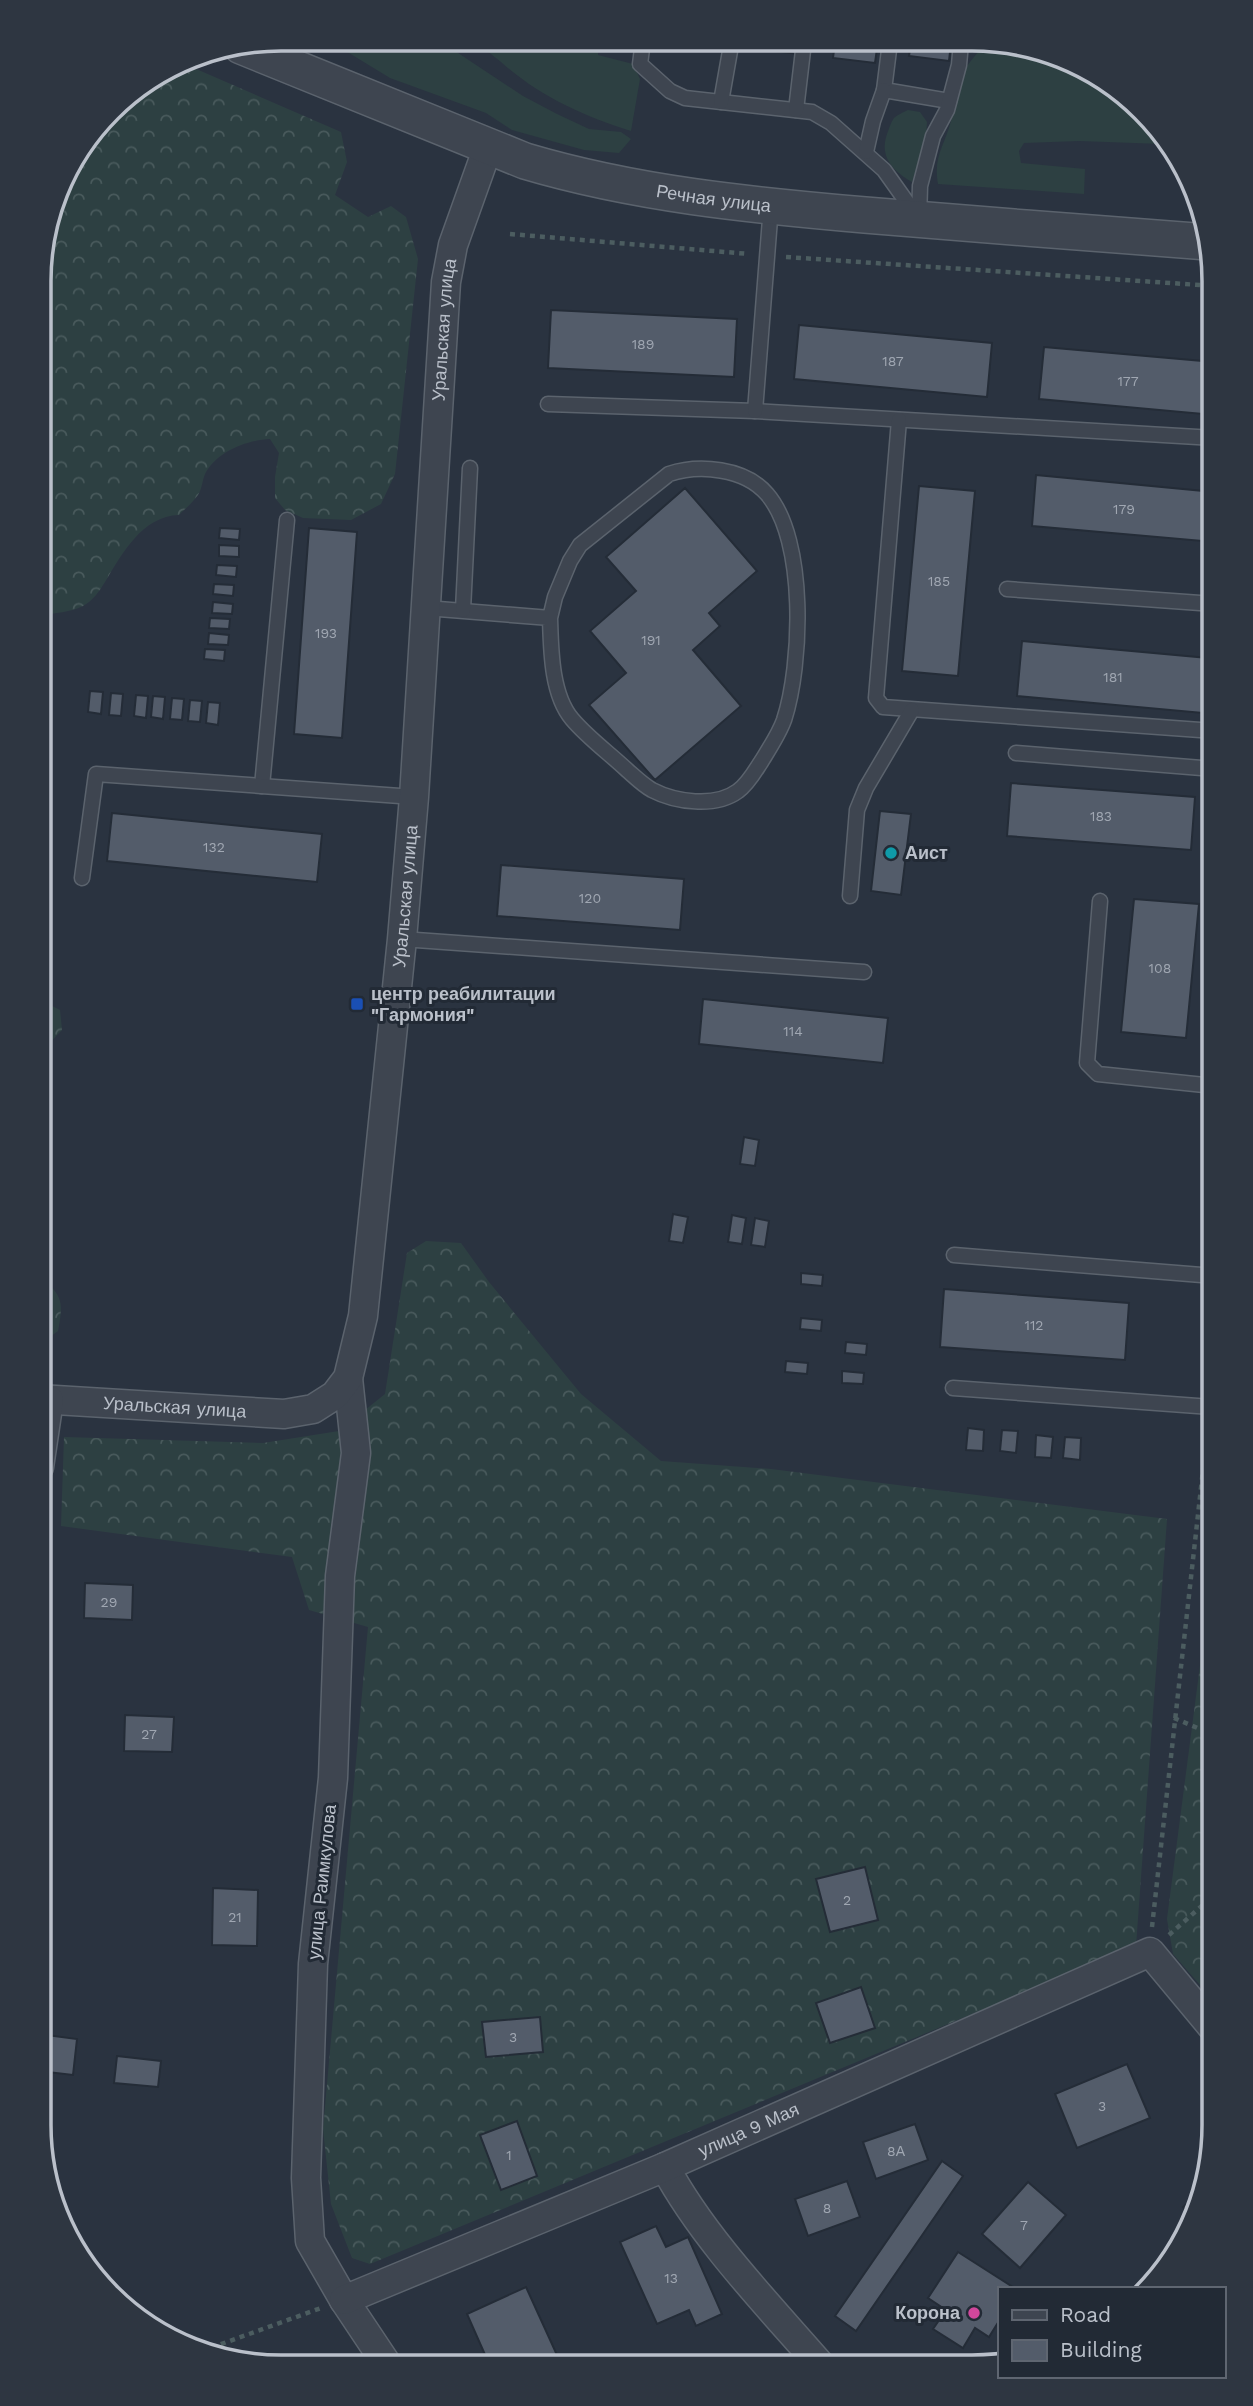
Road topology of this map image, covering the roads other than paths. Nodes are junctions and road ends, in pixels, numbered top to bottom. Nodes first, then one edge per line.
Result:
1 (642, 51) edge
2 (730, 51) edge
3 (803, 51) edge
4 (889, 51) edge
5 (960, 51) edge
6 (264, 52) edge
7 (884, 90) junction
8 (949, 101) junction
9 (720, 102) junction
10 (796, 110) junction
11 (488, 147) junction
12 (866, 152) junction
13 (771, 206) junction
14 (919, 219) junction
15 (1199, 241) edge
16 (548, 404) dead end
17 (755, 411) junction
18 (899, 419) junction
19 (1202, 437) edge
20 (470, 468) dead end
21 (287, 520) dead end
22 (1007, 589) dead end
23 (1202, 603) edge
24 (426, 608) junction
25 (463, 610) junction
26 (550, 618) junction
27 (912, 710) junction
28 (1202, 730) edge
29 (1016, 753) dead end
30 (1202, 768) edge
31 (262, 786) junction
32 (414, 797) junction
33 (82, 878) dead end
34 (850, 896) dead end
35 (1100, 901) dead end
36 (402, 939) junction
37 (864, 972) dead end
38 (1202, 1085) edge
39 (954, 1255) dead end
40 (1202, 1275) edge
41 (348, 1378) junction
42 (953, 1388) dead end
43 (51, 1399) edge
44 (1202, 1406) edge
45 (1202, 2014) edge
46 (665, 2167) junction
47 (345, 2300) junction
48 (381, 2355) edge
49 (812, 2355) edge

1 - 9 lane
2 - 9 lane
3 - 10 lane
4 - 7 lane
5 - 8 lane
6 - 11 street, Речная улица
7 - 8 lane
7 - 12 lane
8 - 14 lane
9 - 10 lane
10 - 12 lane
11 - 13 street, Речная улица
11 - 24 street, Уральская улица
12 - 14 lane
13 - 14 street, Речная улица
13 - 17 lane
14 - 15 street, Речная улица
16 - 17 lane
17 - 18 lane
18 - 19 lane
18 - 27 lane
20 - 25 lane
21 - 31 lane
22 - 23 lane
24 - 25 lane
24 - 32 street, Уральская улица
25 - 26 lane
26 - 26 lane
27 - 28 lane
27 - 34 lane
29 - 30 lane
31 - 32 lane
31 - 33 lane
32 - 36 street, Уральская улица
35 - 38 lane
36 - 37 lane
36 - 41 street, Уральская улица
39 - 40 lane
41 - 43 street, Уральская улица
41 - 47 street, улица Раимкулова
42 - 44 lane
45 - 46 street, улица 9 Мая
46 - 47 street, улица 9 Мая
46 - 49 street
47 - 48 street, улица Раимкулова

